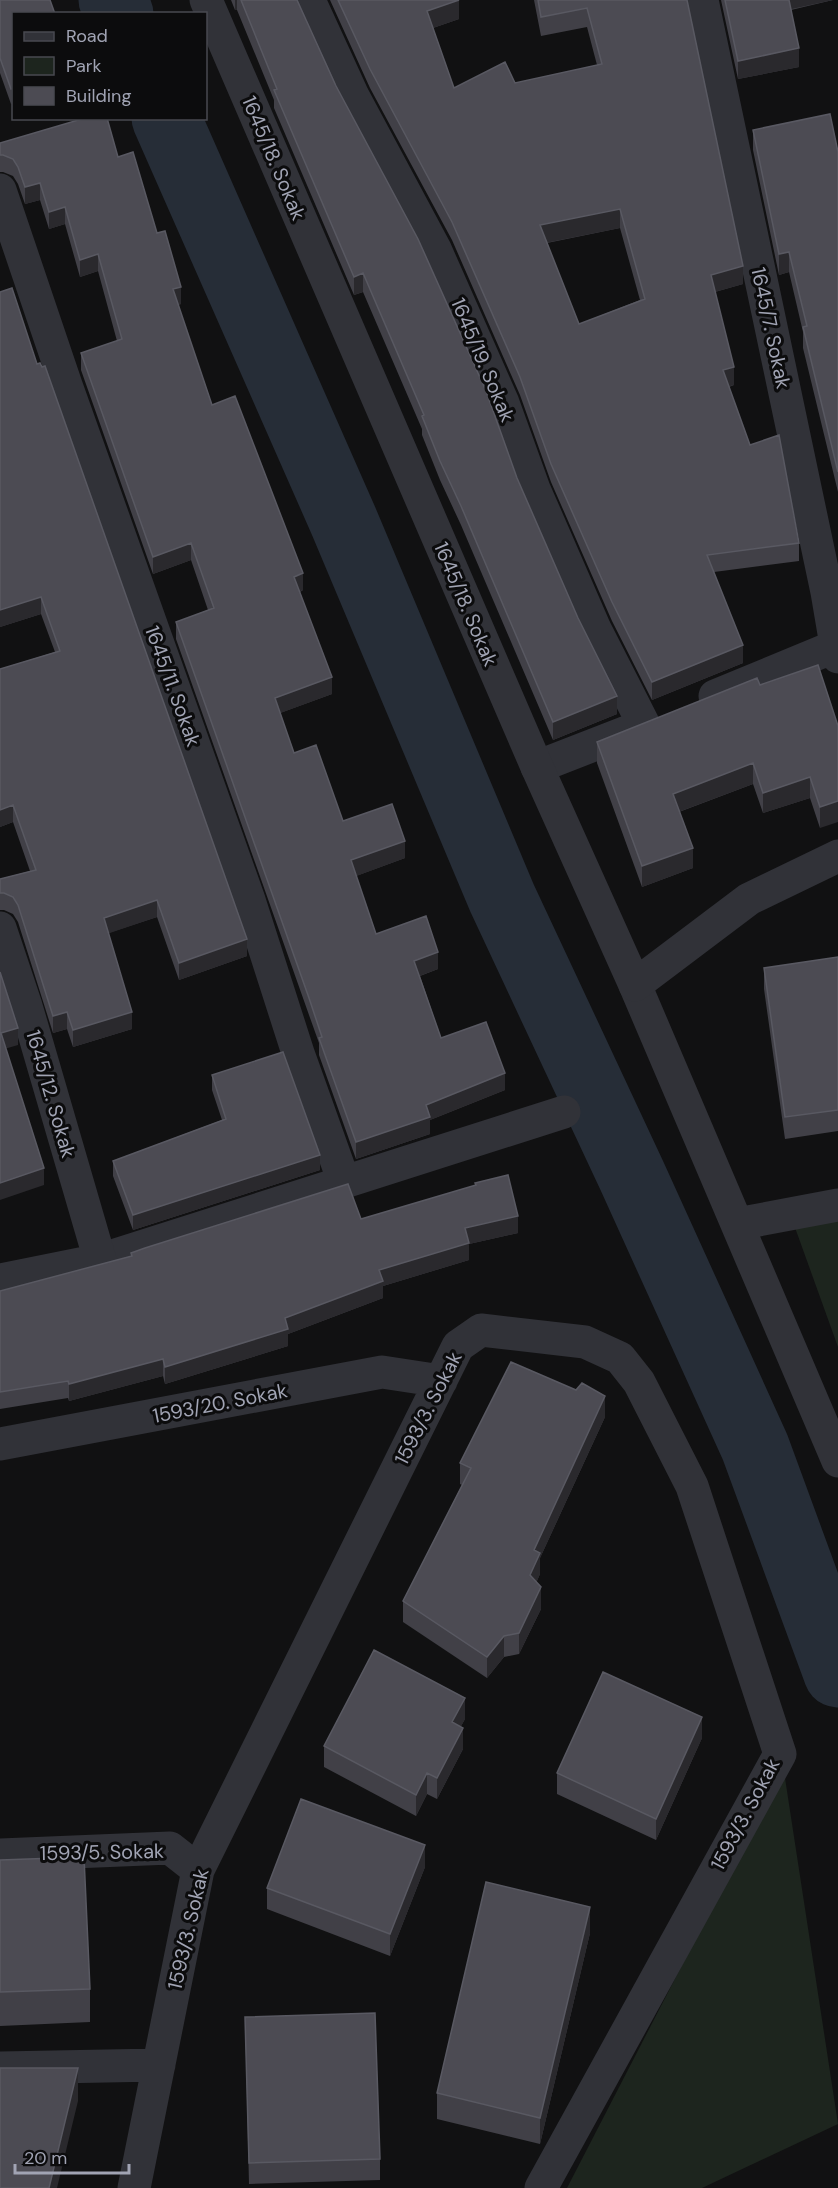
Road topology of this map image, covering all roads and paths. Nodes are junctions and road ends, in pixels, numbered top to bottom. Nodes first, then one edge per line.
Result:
1 (206, 0) edge
2 (309, 0) edge
3 (702, 0) edge
4 (0, 190) edge
5 (837, 651) edge
6 (644, 725) junction
7 (537, 767) junction
8 (838, 856) edge
9 (0, 927) edge
10 (635, 985) junction
11 (564, 1112) dead end
12 (344, 1182) junction
13 (838, 1204) edge
14 (737, 1224) junction
15 (100, 1260) junction
16 (0, 1280) edge
17 (441, 1381) junction
18 (0, 1444) edge
19 (838, 1461) edge
20 (0, 1855) edge
21 (198, 1870) junction
22 (159, 2065) junction
23 (0, 2068) edge
24 (134, 2188) edge
25 (541, 2188) edge

1 - 7 street, 1645/18. Sokak
2 - 6 street, 1645/19. Sokak
3 - 5 street, 1645/7. Sokak
4 - 12 street, 1645/11. Sokak
5 - 6 street
6 - 7 street
7 - 10 street, 1645/18. Sokak
8 - 10 street
9 - 15 street, 1645/12. Sokak
10 - 14 street, 1645/18. Sokak
11 - 12 street
12 - 15 street
13 - 14 street
14 - 19 street, 1645/18. Sokak
15 - 16 street
17 - 18 street, 1593/20. Sokak
17 - 21 street, 1593/3. Sokak
17 - 25 street, 1593/3. Sokak
20 - 21 street, 1593/5. Sokak
21 - 22 street, 1593/3. Sokak
22 - 23 street
22 - 24 street, 1593/3. Sokak

